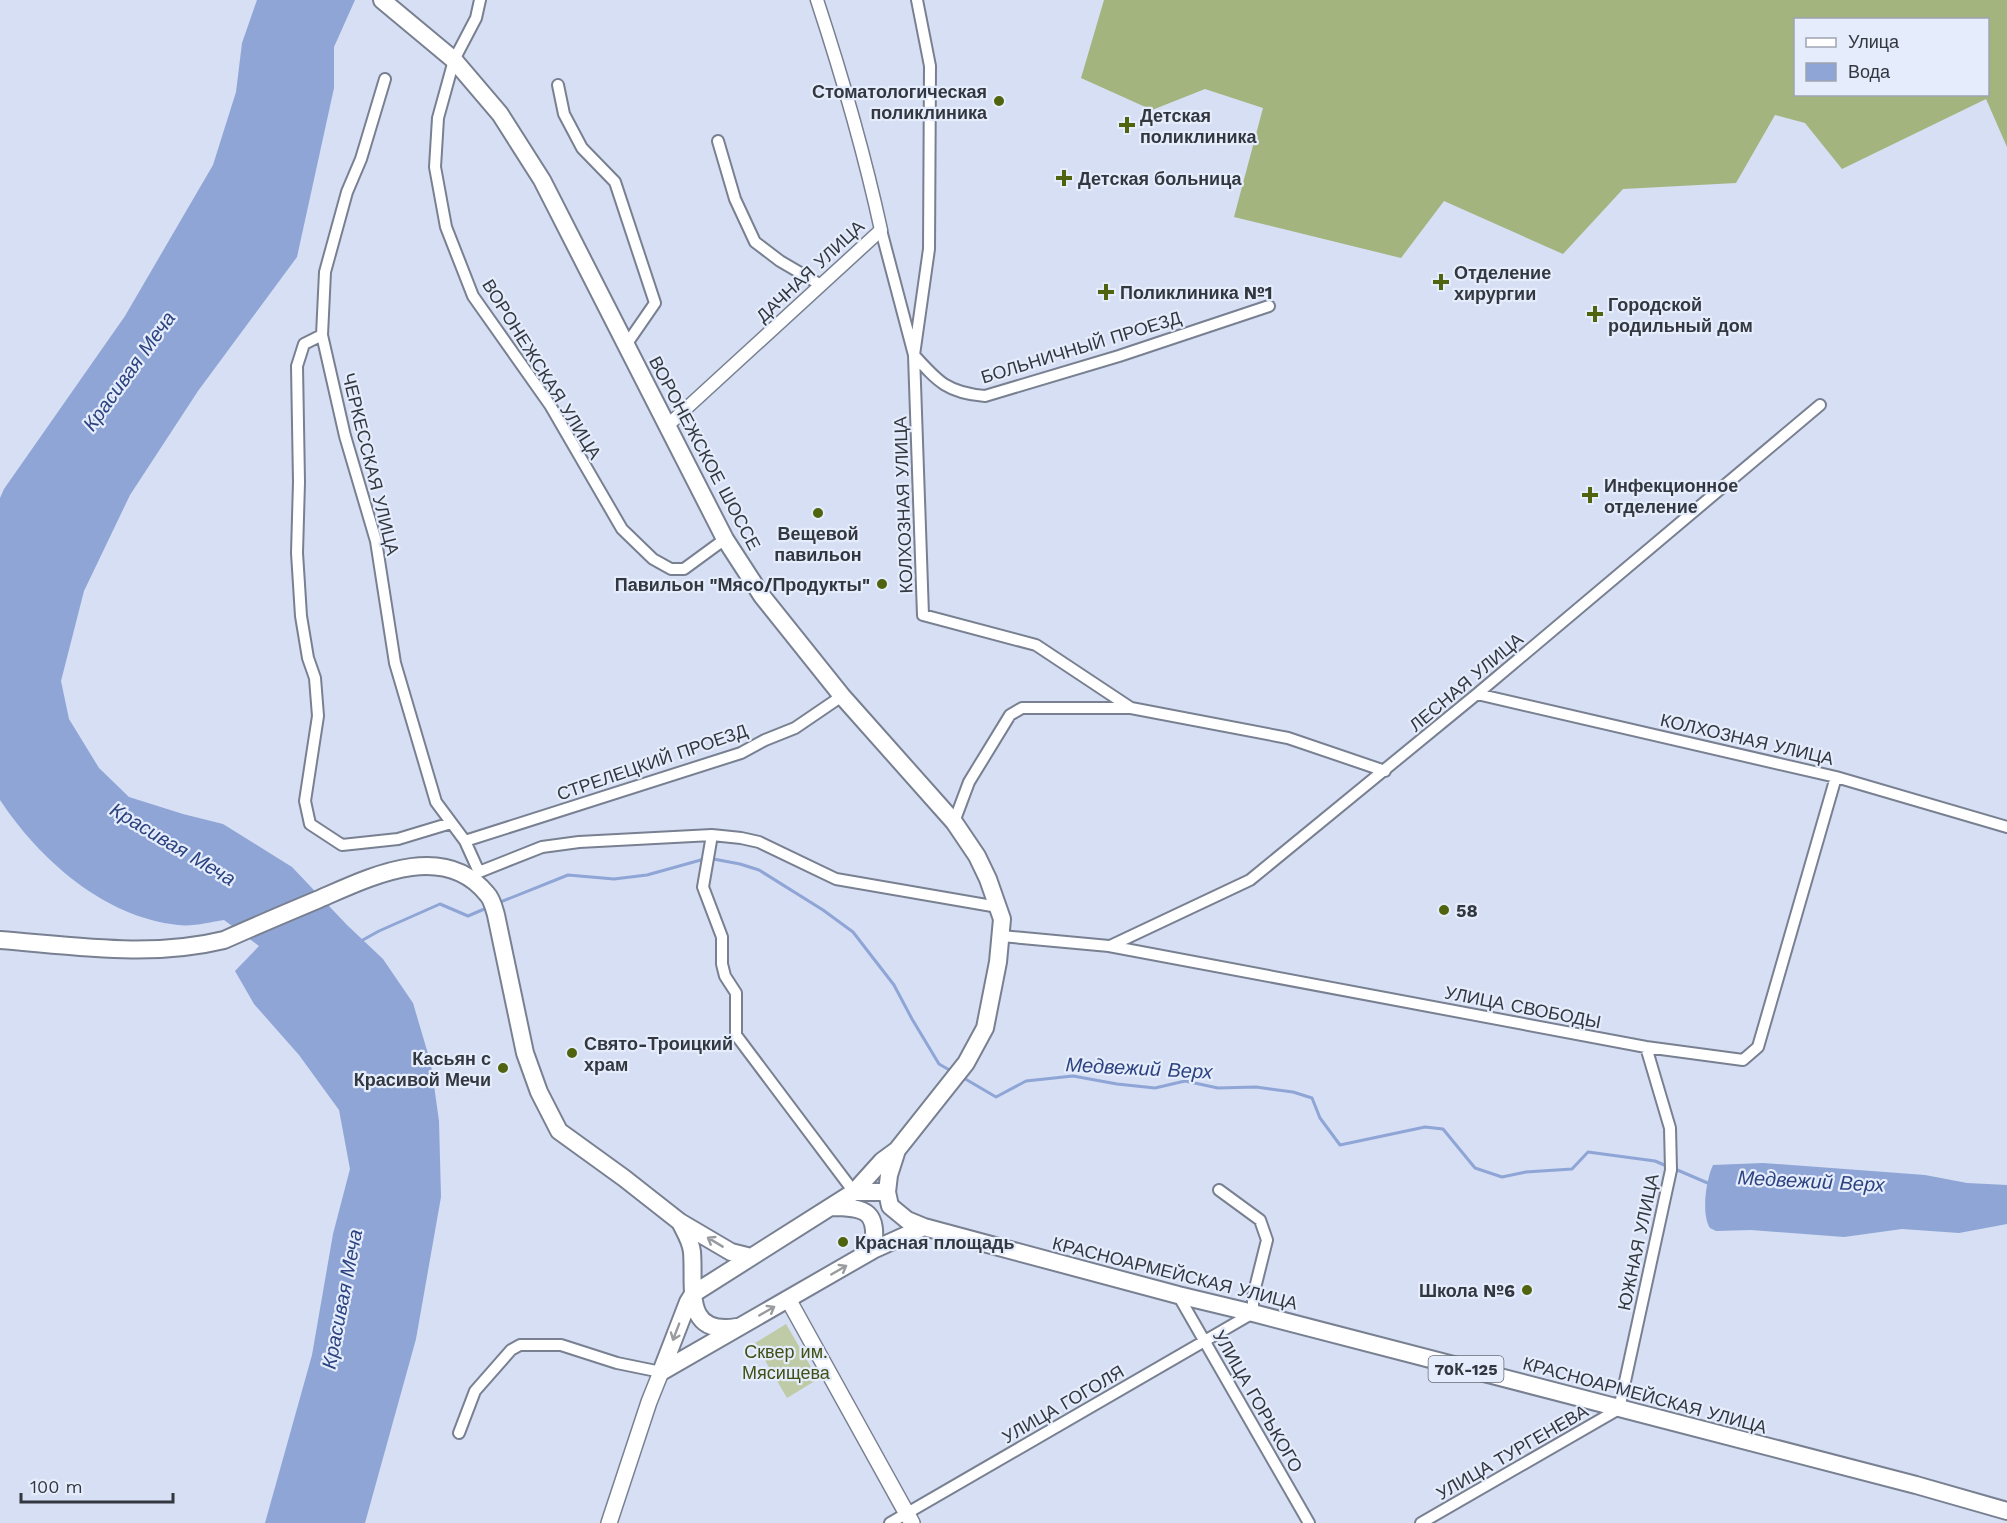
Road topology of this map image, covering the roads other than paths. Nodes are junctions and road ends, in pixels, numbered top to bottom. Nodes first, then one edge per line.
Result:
1 (382, 0) edge
2 (480, 0) edge
3 (817, 0) edge
4 (917, 0) edge
5 (454, 60) junction
6 (385, 79) dead end
7 (558, 85) dead end
8 (718, 141) dead end
9 (881, 230) junction
10 (821, 285) junction
11 (1269, 306) dead end
12 (322, 334) junction
13 (626, 345) junction
14 (914, 356) junction
15 (1820, 405) dead end
16 (667, 426) junction
17 (725, 539) junction
18 (1478, 694) junction
19 (842, 696) junction
20 (1131, 708) junction
21 (1384, 771) junction
22 (1836, 777) junction
23 (954, 822) junction
24 (451, 824) junction
25 (2007, 827) edge
26 (712, 836) junction
27 (465, 841) junction
28 (475, 875) junction
29 (998, 907) junction
30 (1001, 936) junction
31 (0, 940) edge
32 (1109, 946) junction
33 (1646, 1047) junction
34 (898, 1149) junction
35 (1219, 1190) dead end
36 (854, 1192) junction
37 (887, 1192) junction
38 (830, 1207) junction
39 (895, 1212) junction
40 (680, 1222) junction
41 (924, 1227) junction
42 (873, 1250) junction
43 (751, 1257) junction
44 (693, 1294) junction
45 (1178, 1295) junction
46 (788, 1299) junction
47 (1253, 1313) junction
48 (740, 1327) junction
49 (1205, 1341) junction
50 (661, 1372) junction
51 (1619, 1409) junction
52 (459, 1433) dead end
53 (2007, 1511) edge
54 (909, 1518) edge
55 (609, 1523) edge
56 (890, 1523) edge
57 (1309, 1523) edge
58 (1421, 1523) edge

1 - 5 main road, ВОРОНЕЖСКОЕ ШОССЕ
2 - 5 street
3 - 9 street, ДАЧНАЯ УЛИЦА
4 - 14 street
5 - 13 main road, ВОРОНЕЖСКОЕ ШОССЕ
5 - 17 street, ВОРОНЕЖСКАЯ УЛИЦА
6 - 12 street, ЧЕРКЕССКАЯ УЛИЦА
7 - 13 street
8 - 10 street
9 - 10 street, ДАЧНАЯ УЛИЦА
9 - 14 street, КОЛХОЗНАЯ УЛИЦА
10 - 16 street, ДАЧНАЯ УЛИЦА
11 - 14 street, БОЛЬНИЧНЫЙ ПРОЕЗД
12 - 24 street, ЧЕРКЕССКАЯ УЛИЦА
12 - 24 street
13 - 16 main road, ВОРОНЕЖСКОЕ ШОССЕ
14 - 20 street, КОЛХОЗНАЯ УЛИЦА
15 - 18 street, ЛЕСНАЯ УЛИЦА
16 - 17 main road, ВОРОНЕЖСКОЕ ШОССЕ
17 - 19 main road, ВОРОНЕЖСКОЕ ШОССЕ
18 - 21 street, ЛЕСНАЯ УЛИЦА
18 - 22 street, КОЛХОЗНАЯ УЛИЦА
19 - 23 main road, ВОРОНЕЖСКОЕ ШОССЕ
19 - 27 street, СТРЕЛЕЦКИЙ ПРОЕЗД
20 - 21 street, КОЛХОЗНАЯ УЛИЦА
20 - 23 street
21 - 32 street, ЛЕСНАЯ УЛИЦА
22 - 25 street, КОЛХОЗНАЯ УЛИЦА
22 - 33 street, УЛИЦА СВОБОДЫ
23 - 29 main road, ВОРОНЕЖСКОЕ ШОССЕ
24 - 27 street, ЧЕРКЕССКАЯ УЛИЦА
26 - 28 street
26 - 29 street
26 - 36 street
27 - 28 street, ЧЕРКЕССКАЯ УЛИЦА
28 - 31 main road
28 - 40 main road
29 - 30 main road, ВОРОНЕЖСКОЕ ШОССЕ
30 - 32 street, УЛИЦА СВОБОДЫ
30 - 34 main road, ВОРОНЕЖСКОЕ ШОССЕ
32 - 33 street, УЛИЦА СВОБОДЫ
33 - 51 street, ЮЖНАЯ УЛИЦА
34 - 36 main road
34 - 37 main road
35 - 47 street
36 - 37 main road
36 - 38 main road
37 - 39 main road
38 - 42 main road
38 - 43 main road
39 - 41 main road
39 - 42 main road
43 -> 40 main road
40 - 44 main road
41 - 42 main road
41 - 45 main road, КРАСНОАРМЕЙСКАЯ УЛИЦА / 70К-125
46 -> 42 main road
43 - 44 main road
44 - 48 main road
44 -> 50 main road
45 - 47 main road, КРАСНОАРМЕЙСКАЯ УЛИЦА / 70К-125
45 - 49 street, УЛИЦА ГОРЬКОГО
48 -> 46 main road
46 - 54 main road
47 - 49 street, УЛИЦА ГОГОЛЯ
47 - 51 main road, КРАСНОАРМЕЙСКАЯ УЛИЦА / 70К-125
48 - 50 main road
49 - 54 street, УЛИЦА ГОГОЛЯ
49 - 57 street, УЛИЦА ГОРЬКОГО
50 - 52 street
50 - 55 main road
51 - 53 main road, КРАСНОАРМЕЙСКАЯ УЛИЦА / 70К-125
51 - 58 street, УЛИЦА ТУРГЕНЕВА
54 - 56 street, УЛИЦА ГОГОЛЯ

